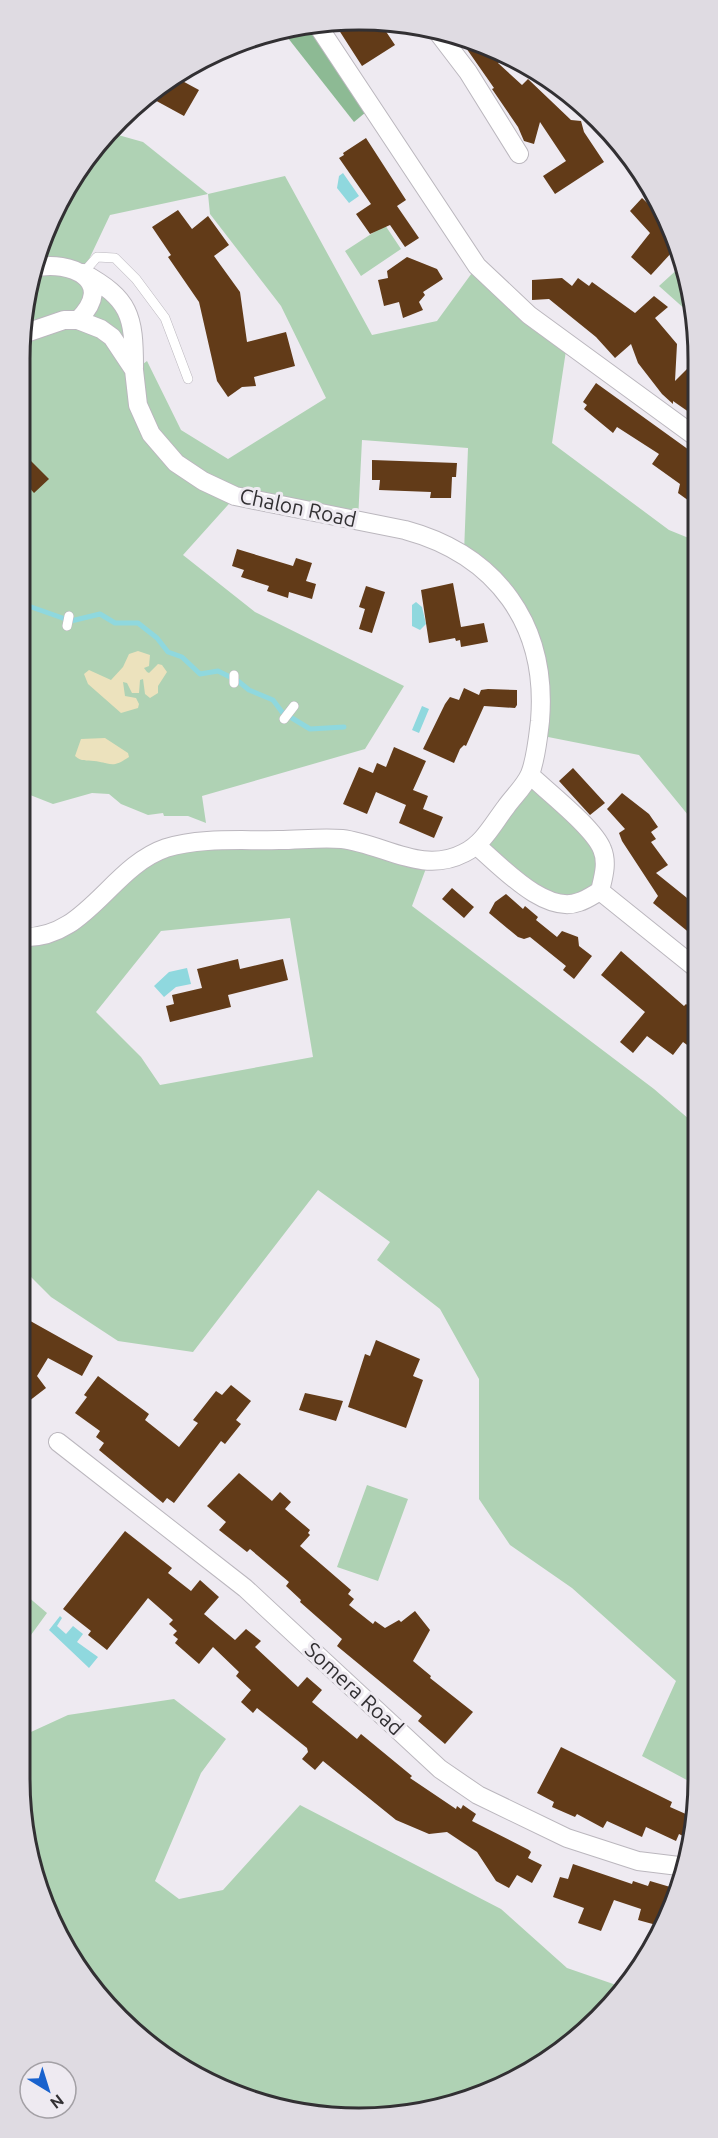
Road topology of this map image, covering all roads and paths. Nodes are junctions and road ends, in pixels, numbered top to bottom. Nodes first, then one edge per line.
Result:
1 (322, 32) edge
2 (444, 41) edge
3 (519, 154) dead end
4 (43, 267) edge
5 (83, 273) junction
6 (78, 320) junction
7 (32, 331) edge
8 (134, 370) junction
9 (188, 379) dead end
10 (688, 431) edge
11 (69, 616) dead end
12 (67, 626) dead end
13 (292, 708) dead end
14 (284, 719) dead end
15 (530, 775) junction
16 (477, 846) junction
17 (600, 891) junction
18 (30, 937) edge
19 (688, 962) edge
20 (58, 1442) dead end
21 (677, 1866) edge

1 - 10 street
2 - 3 street
4 - 5 street
5 - 6 street
5 - 8 street
5 - 9 lane
6 - 7 street
6 - 8 street, Chalon Road
8 - 15 street, Chalon Road
11 - 12 lane
13 - 14 lane
15 - 16 street, Chalon Road
15 - 17 street
16 - 17 street
16 - 18 street, Chalon Road
17 - 19 street
20 - 21 street, Somera Road

